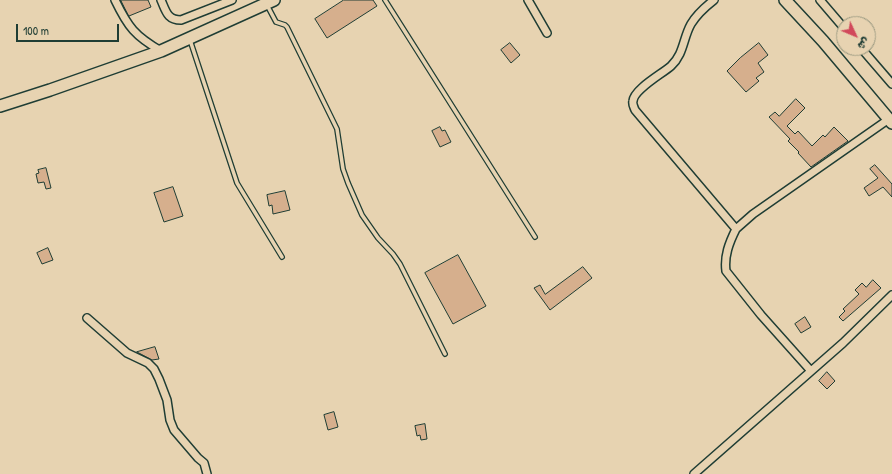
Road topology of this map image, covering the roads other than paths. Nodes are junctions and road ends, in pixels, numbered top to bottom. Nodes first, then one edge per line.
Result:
1 (116, 0) edge
2 (161, 0) edge
3 (232, 0) edge
4 (385, 0) edge
5 (528, 0) edge
6 (714, 0) edge
7 (785, 0) edge
8 (820, 0) edge
9 (270, 2) edge
10 (836, 19) edge
11 (547, 33) dead end
12 (189, 38) junction
13 (161, 51) junction
14 (868, 56) edge
15 (892, 84) edge
16 (0, 106) edge
17 (891, 121) edge
18 (736, 229) junction
19 (535, 237) dead end
20 (282, 257) dead end
21 (892, 295) edge
22 (87, 318) dead end
23 (445, 354) dead end
24 (811, 371) junction
25 (207, 474) edge
26 (694, 474) edge

1 - 13 street
2 - 3 street
4 - 19 lane
5 - 11 street
6 - 18 street
7 - 17 main road
8 - 10 street
9 - 12 main road
9 - 23 lane
12 - 13 main road
12 - 20 lane
13 - 16 main road
14 - 15 street
17 - 18 street
18 - 24 street
21 - 24 street
22 - 25 street
24 - 26 street

